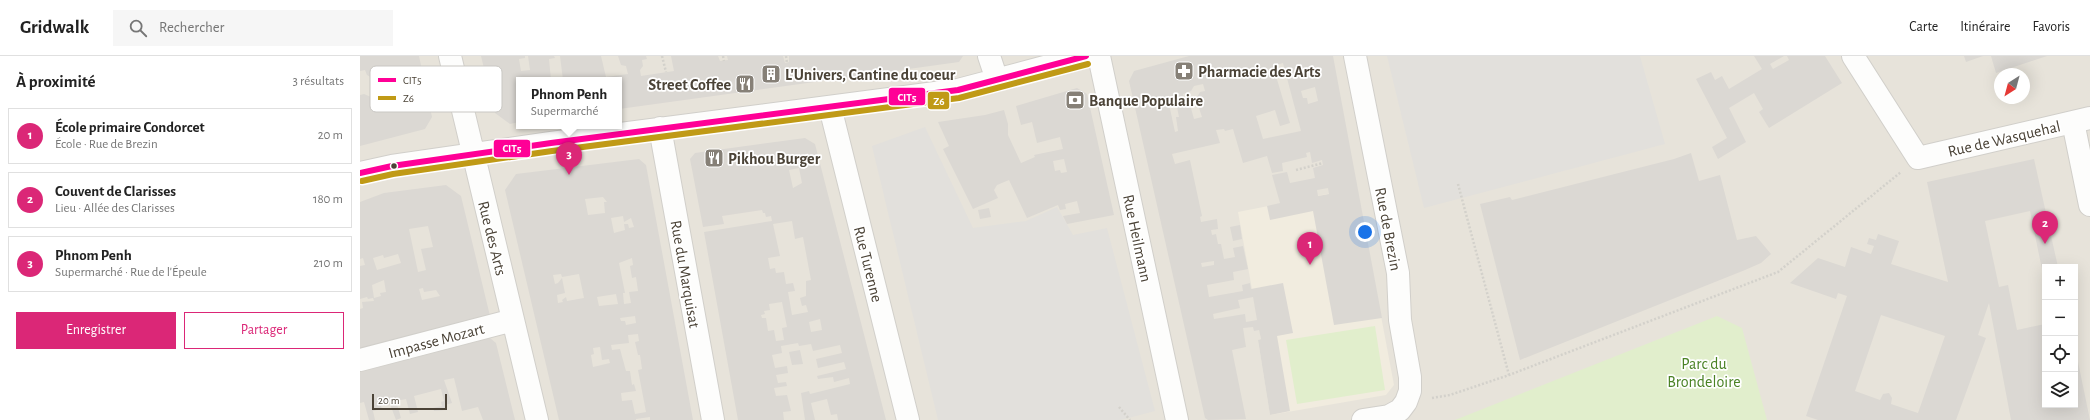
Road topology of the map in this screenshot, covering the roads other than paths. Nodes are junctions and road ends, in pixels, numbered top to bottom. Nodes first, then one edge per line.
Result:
1 (450, 56) edge
2 (989, 56) edge
3 (1086, 56) edge
4 (1099, 56) edge
5 (1355, 56) edge
6 (1853, 56) edge
7 (452, 66) edge
8 (997, 80) junction
9 (830, 107) junction
10 (463, 112) edge
11 (2081, 120) edge
12 (660, 128) junction
13 (473, 155) junction
14 (360, 173) edge
15 (2090, 204) edge
16 (513, 320) junction
17 (360, 360) edge
18 (537, 420) edge
19 (713, 420) edge
20 (908, 420) edge
21 (1177, 420) edge
22 (1363, 420) edge

1 - 7 street, Rue des Arts
2 - 8 street
3 - 8 street
4 - 21 street, Rue Heilmann
5 - 22 street, Rue de Brezin
6 - 11 street, Rue de Wasquehal
8 - 9 street
9 - 12 street
9 - 20 street, Rue Turenne
10 - 13 street, Rue des Arts
11 - 15 street
12 - 13 street
12 - 19 street, Rue du Marquisat
13 - 14 street
13 - 16 street, Rue des Arts
16 - 17 street, Impasse Mozart
16 - 18 street, Rue des Arts

